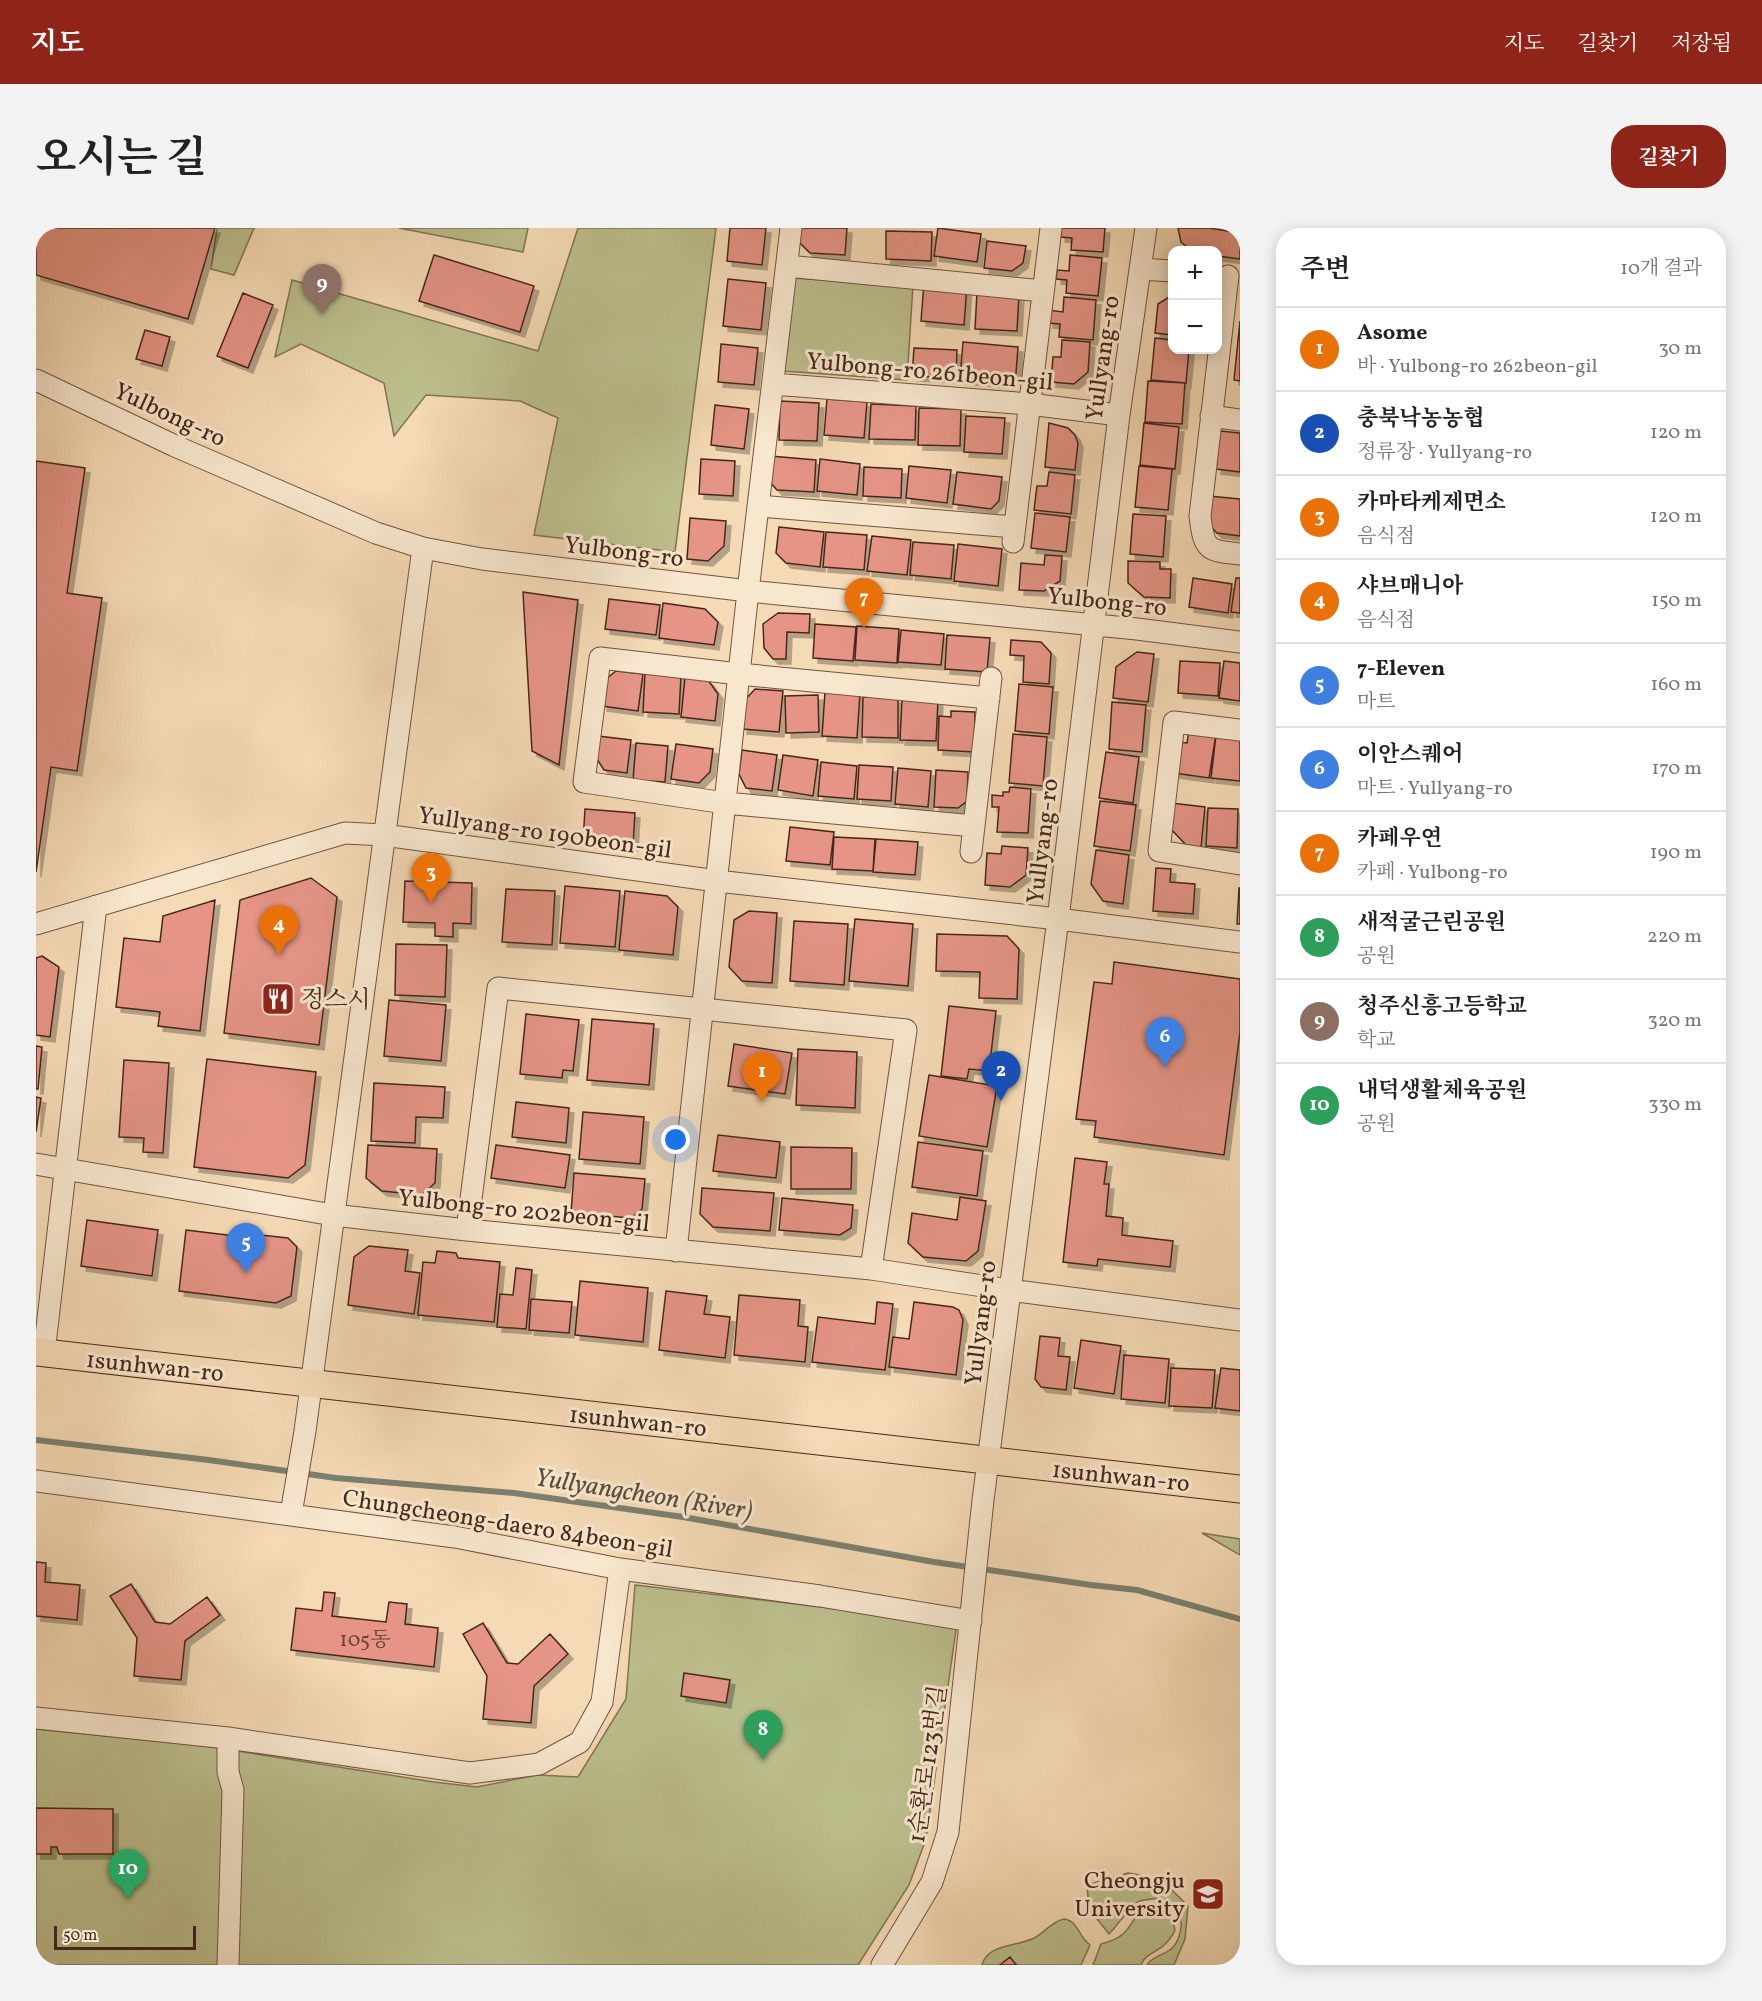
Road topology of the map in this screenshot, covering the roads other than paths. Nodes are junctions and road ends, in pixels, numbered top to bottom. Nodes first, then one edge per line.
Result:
1 (791, 228) edge
2 (1051, 228) edge
3 (1146, 228) edge
4 (787, 266) junction
5 (1140, 269) junction
6 (1168, 271) edge
7 (1229, 276) edge
8 (1043, 291) junction
9 (36, 380) edge
10 (773, 384) junction
11 (1029, 404) junction
12 (1119, 415) junction
13 (1211, 416) junction
14 (1240, 420) edge
15 (759, 506) junction
16 (423, 548) junction
17 (1230, 553) edge
18 (748, 591) junction
19 (1094, 625) junction
20 (1240, 642) edge
21 (739, 674) junction
22 (1240, 730) edge
23 (725, 804) junction
24 (974, 826) junction
25 (384, 835) junction
26 (970, 852) dead end
27 (1240, 864) edge
28 (717, 881) junction
29 (96, 906) junction
30 (1058, 919) junction
31 (36, 924) edge
32 (1240, 942) edge
33 (702, 1010) junction
34 (36, 1164) edge
35 (65, 1168) junction
36 (333, 1215) junction
37 (467, 1230) junction
38 (676, 1251) junction
39 (871, 1269) junction
40 (1009, 1290) junction
41 (1240, 1320) edge
42 (40, 1353) edge
43 (310, 1384) junction
44 (990, 1461) junction
45 (36, 1481) edge
46 (1240, 1489) edge
47 (983, 1500) joint
48 (291, 1514) junction
49 (620, 1569) junction
50 (971, 1621) junction
51 (36, 1718) edge
52 (228, 1738) junction
53 (228, 1965) edge
54 (882, 1965) edge

1 - 4 street, Yulbong-ro 261beon-gil
2 - 8 street
3 - 5 street, Yullyang-ro
4 - 8 street
4 - 10 street, Yulbong-ro 261beon-gil
5 - 6 street
5 - 12 street, Yullyang-ro
7 - 13 street
8 - 11 street
9 - 16 street, Yulbong-ro
10 - 11 street, Yulbong-ro 261beon-gil
10 - 15 street, Yulbong-ro 261beon-gil
11 - 12 street, Yulbong-ro 261beon-gil
11 - 15 street
12 - 19 street, Yullyang-ro
13 - 14 street
13 - 17 street
15 - 18 street, Yulbong-ro 261beon-gil
16 - 18 street, Yulbong-ro
16 - 25 street
18 - 19 street, Yulbong-ro
18 - 21 street, Yulbong-ro 261beon-gil
19 - 20 street, Yulbong-ro
19 - 30 street, Yullyang-ro
21 - 23 street, Yulbong-ro 261beon-gil
21 - 23 street
21 - 24 street
22 - 27 street
23 - 24 street
23 - 28 street, Yulbong-ro 261beon-gil
24 - 26 street
25 - 28 street, Yullyang-ro 190beon-gil
25 - 29 street, Yullyang-ro 190beon-gil
25 - 36 street
28 - 30 street, Yullyang-ro 190beon-gil
28 - 33 street, Yulbong-ro 261beon-gil
29 - 31 street, Yullyang-ro 190beon-gil
29 - 35 street
30 - 32 street, Yullyang-ro 190beon-gil
30 - 40 street, Yullyang-ro
33 - 37 street
33 - 38 street, Yulbong-ro 261beon-gil
33 - 39 street
34 - 35 street, Yulbong-ro 202beon-gil
35 - 36 street, Yulbong-ro 202beon-gil
35 - 42 street
36 - 37 street, Yulbong-ro 202beon-gil
36 - 43 street
37 - 38 street, Yulbong-ro 202beon-gil
38 - 39 street, Yulbong-ro 202beon-gil
39 - 40 street, Yulbong-ro 202beon-gil
40 - 41 street, Yulbong-ro 202beon-gil
40 - 44 street, Yullyang-ro
42 - 43 main road, 1sunhwan-ro
43 - 44 main road, 1sunhwan-ro
43 - 48 street
44 - 46 main road, 1sunhwan-ro
44 - 47 street, Yullyang-ro
45 - 48 street, Chungcheong-daero 84beon-gil
47 - 50 street, 1순환로123번길
48 - 49 street, Chungcheong-daero 84beon-gil
49 - 50 street, Chungcheong-daero 84beon-gil
49 - 52 street
50 - 54 street, 1순환로123번길
51 - 52 street
52 - 53 street

